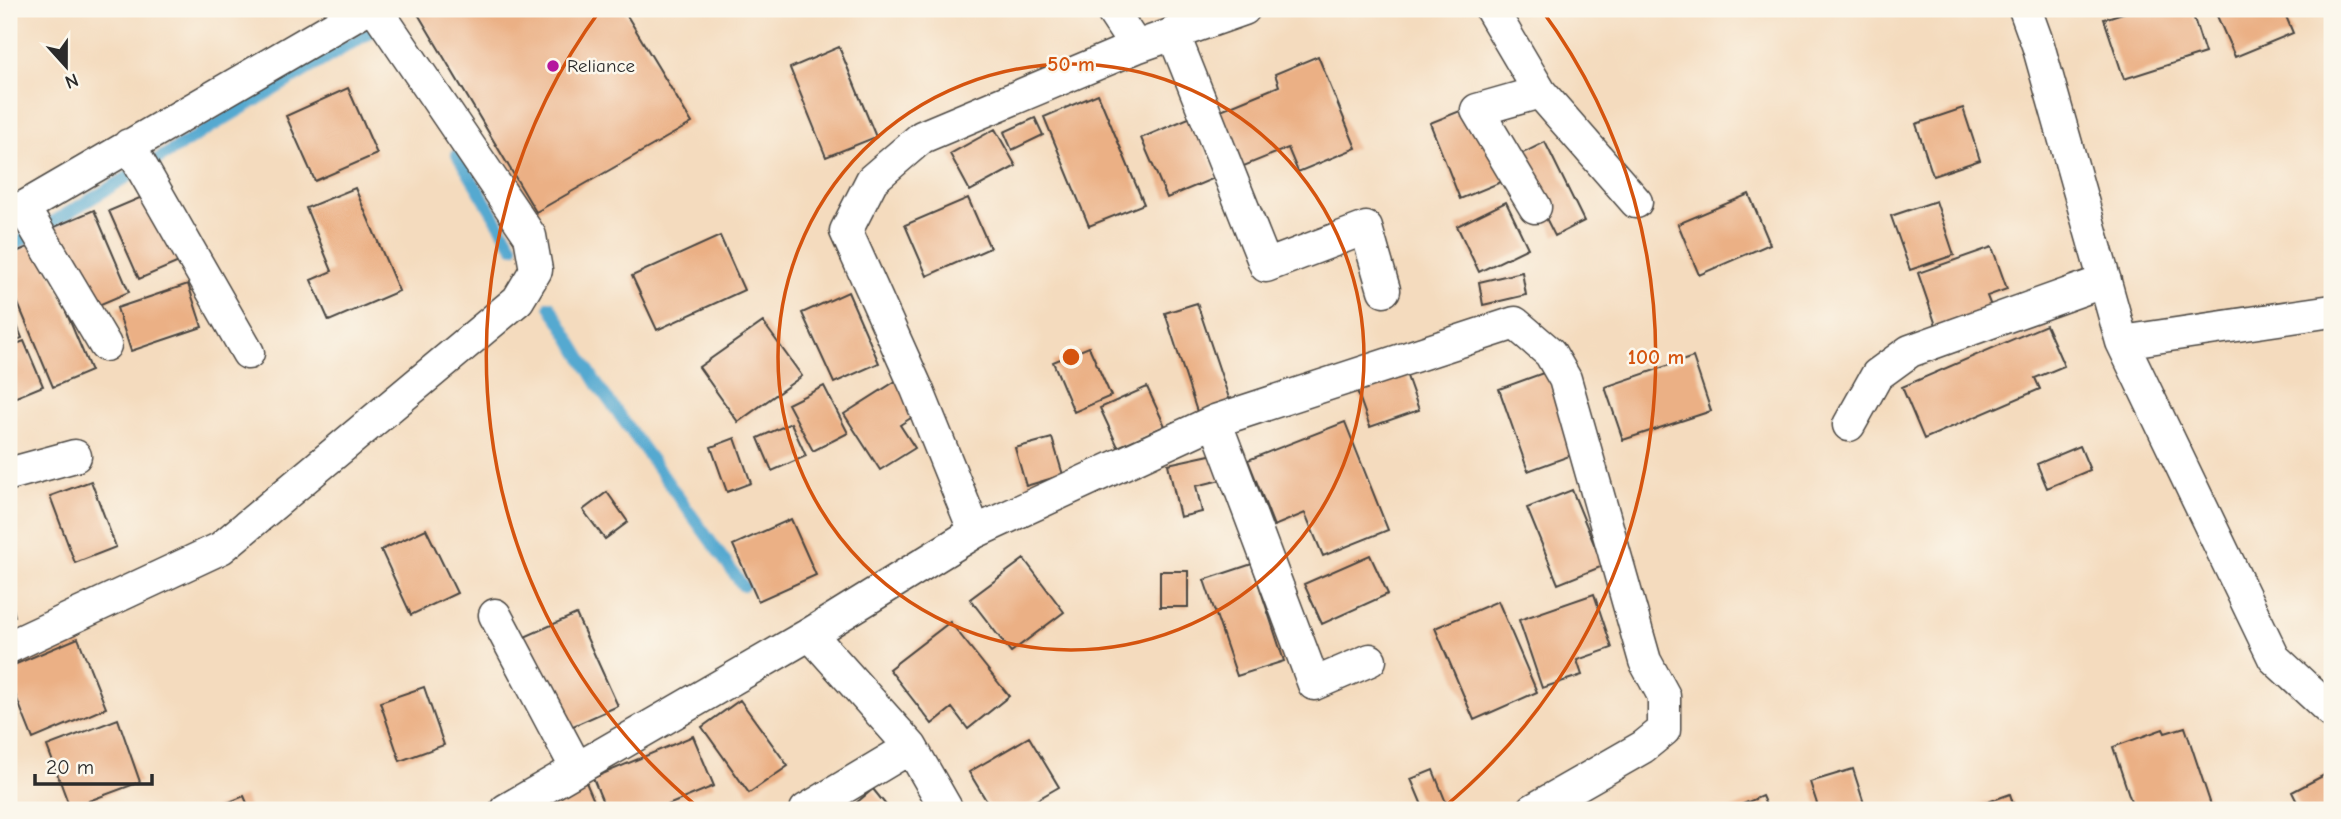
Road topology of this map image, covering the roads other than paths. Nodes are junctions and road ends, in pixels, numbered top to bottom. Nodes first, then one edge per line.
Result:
1 (365, 9) edge
2 (376, 9) edge
3 (1111, 9) edge
4 (1244, 9) edge
5 (1492, 9) edge
6 (2025, 9) edge
7 (1173, 33) junction
8 (1136, 47) junction
9 (1540, 92) junction
10 (129, 145) junction
11 (1636, 202) dead end
12 (1535, 207) dead end
13 (16, 212) edge
14 (2105, 281) junction
15 (1384, 290) dead end
16 (2332, 311) edge
17 (2122, 342) junction
18 (105, 345) dead end
19 (248, 352) dead end
20 (1215, 421) junction
21 (1849, 425) dead end
22 (75, 456) dead end
23 (9, 474) edge
24 (975, 532) junction
25 (495, 615) dead end
26 (810, 634) junction
27 (9, 647) edge
28 (1370, 660) dead end
29 (2332, 712) edge
30 (911, 747) junction
31 (577, 769) junction
32 (506, 810) edge
33 (806, 810) edge
34 (947, 810) edge
35 (1532, 810) edge

1 - 10 street
2 - 27 street
3 - 8 street
4 - 7 street
5 - 9 street
6 - 14 street
7 - 8 street
7 - 15 street
8 - 24 street
9 - 11 street
9 - 12 street
10 - 13 street
10 - 19 street
13 - 18 street
14 - 17 street
14 - 21 street
16 - 17 street
17 - 29 street
20 - 24 street
20 - 28 street
20 - 35 street
22 - 23 street
24 - 26 street
25 - 31 street
26 - 30 street
26 - 31 street
30 - 33 street
30 - 34 street
31 - 32 street

